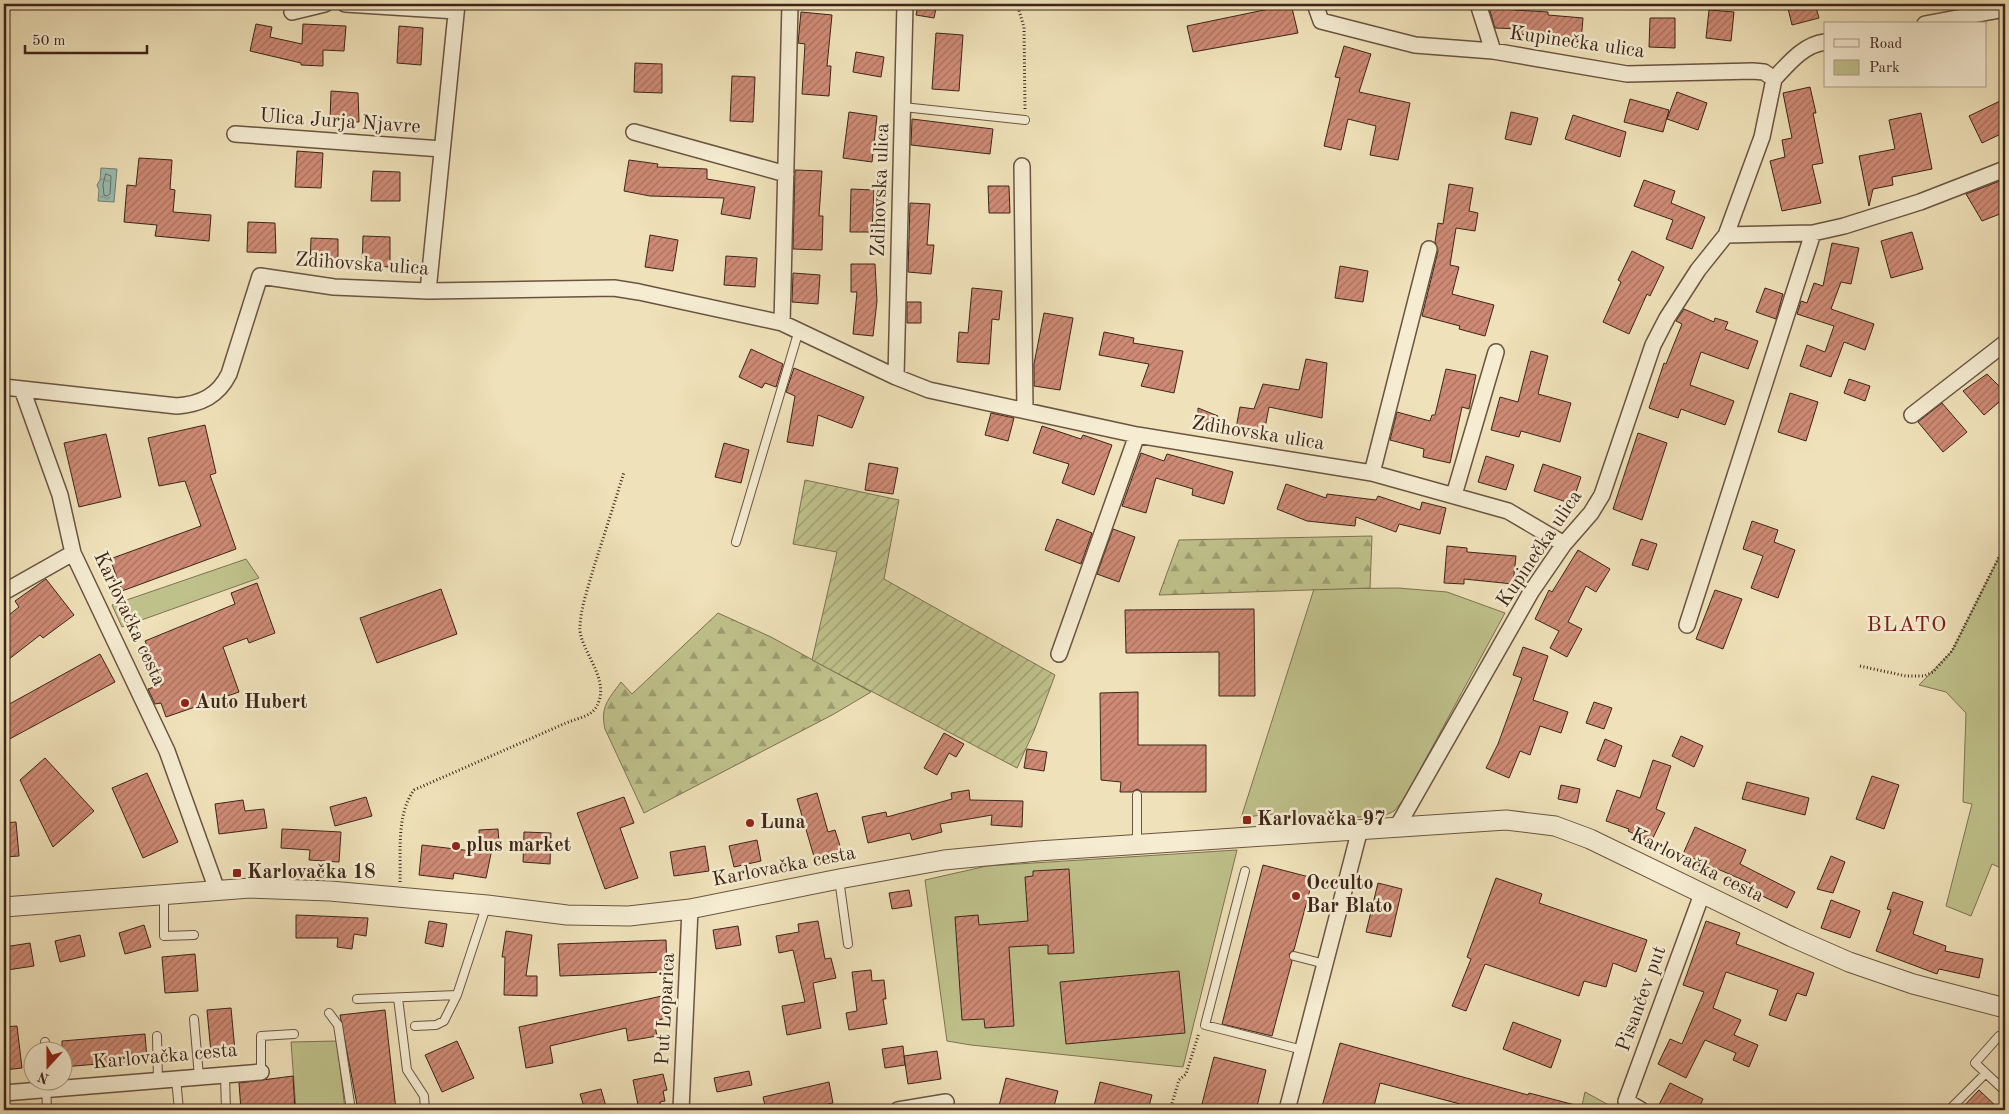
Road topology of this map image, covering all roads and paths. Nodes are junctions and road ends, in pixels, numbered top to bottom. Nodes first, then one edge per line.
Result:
1 (325, 4) edge
2 (346, 4) edge
3 (790, 4) edge
4 (905, 4) edge
5 (1017, 4) edge
6 (1315, 4) edge
7 (1478, 4) edge
8 (456, 7) edge
9 (2005, 9) edge
10 (292, 12) dead end
11 (1936, 22) edge
12 (1824, 42) edge
13 (1493, 51) junction
14 (1774, 79) junction
15 (903, 107) junction
16 (1025, 120) joint
17 (634, 132) dead end
18 (235, 134) dead end
19 (442, 150) junction
20 (1022, 166) dead end
21 (2005, 168) edge
22 (786, 174) junction
23 (1813, 233) junction
24 (1726, 235) junction
25 (1429, 249) dead end
26 (428, 291) junction
27 (782, 323) junction
28 (799, 330) junction
29 (2005, 343) edge
30 (1496, 352) dead end
31 (896, 377) junction
32 (4, 387) edge
33 (22, 389) junction
34 (1025, 410) junction
35 (1912, 415) dead end
36 (1137, 435) junction
37 (624, 472) dead end
38 (1372, 472) junction
39 (1454, 495) junction
40 (736, 542) dead end
41 (1564, 544) junction
42 (2005, 545) edge
43 (73, 553) junction
44 (4, 592) edge
45 (1686, 625) dead end
46 (1060, 654) dead end
47 (1860, 666) dead end
48 (1137, 795) dead end
49 (1398, 827) junction
50 (1360, 829) junction
51 (1137, 844) junction
52 (1245, 871) dead end
53 (838, 878) junction
54 (400, 885) dead end
55 (217, 890) junction
56 (164, 894) junction
57 (1702, 894) junction
58 (487, 905) junction
59 (4, 907) edge
60 (690, 909) junction
61 (194, 935) dead end
62 (848, 944) dead end
63 (1294, 956) dead end
64 (1325, 964) junction
65 (457, 995) junction
66 (398, 998) junction
67 (357, 999) dead end
68 (2005, 1008) edge
69 (330, 1013) dead end
70 (194, 1019) dead end
71 (415, 1026) dead end
72 (1205, 1026) junction
73 (294, 1034) dead end
74 (157, 1036) dead end
75 (1999, 1036) dead end
76 (1303, 1050) junction
77 (261, 1072) joint
78 (1986, 1073) junction
79 (225, 1075) junction
80 (199, 1077) junction
81 (176, 1079) junction
82 (158, 1080) junction
83 (72, 1085) edge
84 (22, 1090) edge
85 (2005, 1091) edge
86 (47, 1092) edge
87 (4, 1093) edge
88 (946, 1102) dead end
89 (47, 1110) edge
90 (180, 1110) edge
91 (226, 1110) edge
92 (351, 1110) edge
93 (425, 1110) edge
94 (681, 1110) edge
95 (898, 1110) edge
96 (1170, 1110) edge
97 (1288, 1110) edge
98 (1641, 1110) edge
99 (1949, 1110) edge

1 - 10 street
2 - 8 street, Ulica Jurja Njavre
3 - 22 street
4 - 15 street, Zdihovska ulica
5 - 16 path
6 - 13 street, Kupinečka ulica
7 - 13 street
8 - 19 street, Ulica Jurja Njavre
9 - 11 street
12 - 14 street
13 - 14 street, Kupinečka ulica
14 - 24 street, Kupinečka ulica
15 - 16 lane
15 - 31 street, Zdihovska ulica
17 - 22 street
18 - 19 street, Ulica Jurja Njavre
19 - 26 street, Ulica Jurja Njavre
20 - 34 street
21 - 23 street
22 - 27 street
23 - 24 street
23 - 45 street
24 - 41 street, Kupinečka ulica
25 - 38 street
26 - 27 street, Zdihovska ulica
26 - 33 street, Zdihovska ulica
27 - 28 street, Zdihovska ulica
28 - 31 street, Zdihovska ulica
28 - 40 lane
29 - 35 street
30 - 39 street
31 - 34 street, Zdihovska ulica
32 - 33 street
33 - 43 street
34 - 36 street, Zdihovska ulica
36 - 38 street, Zdihovska ulica
36 - 46 street
37 - 54 path
38 - 39 street, Zdihovska ulica
39 - 41 street, Zdihovska ulica
41 - 49 street, Kupinečka ulica
42 - 47 path
43 - 44 street, Karlovačka cesta
43 - 55 street, Karlovačka cesta
48 - 51 lane
49 - 50 street, Karlovačka cesta
49 - 57 street, Karlovačka cesta
50 - 51 street, Karlovačka cesta
50 - 64 street
51 - 53 street, Karlovačka cesta
52 - 72 lane
53 - 60 street, Karlovačka cesta
53 - 62 lane
55 - 56 street, Karlovačka cesta
55 - 58 street, Karlovačka cesta
56 - 59 street, Karlovačka cesta
56 - 61 lane
57 - 68 street, Karlovačka cesta
57 - 98 street, Pisančev put
58 - 60 street, Karlovačka cesta
58 - 65 lane
60 - 94 street, Put Loparica
63 - 64 lane
64 - 76 street
65 - 66 lane
65 - 71 lane
66 - 67 lane
66 - 93 lane
69 - 92 lane
70 - 80 lane
72 - 76 lane
72 - 96 path
73 - 77 lane, Karlovačka cesta
74 - 82 lane
75 - 78 lane
76 - 97 street
77 - 79 street, Karlovačka cesta
78 - 85 lane
78 - 99 lane
79 - 80 street, Karlovačka cesta
79 - 91 lane
80 - 81 street, Karlovačka cesta
81 - 82 street, Karlovačka cesta
81 - 90 lane
82 - 83 street, Karlovačka cesta
84 - 87 street, Karlovačka cesta
86 - 89 lane
88 - 95 street

